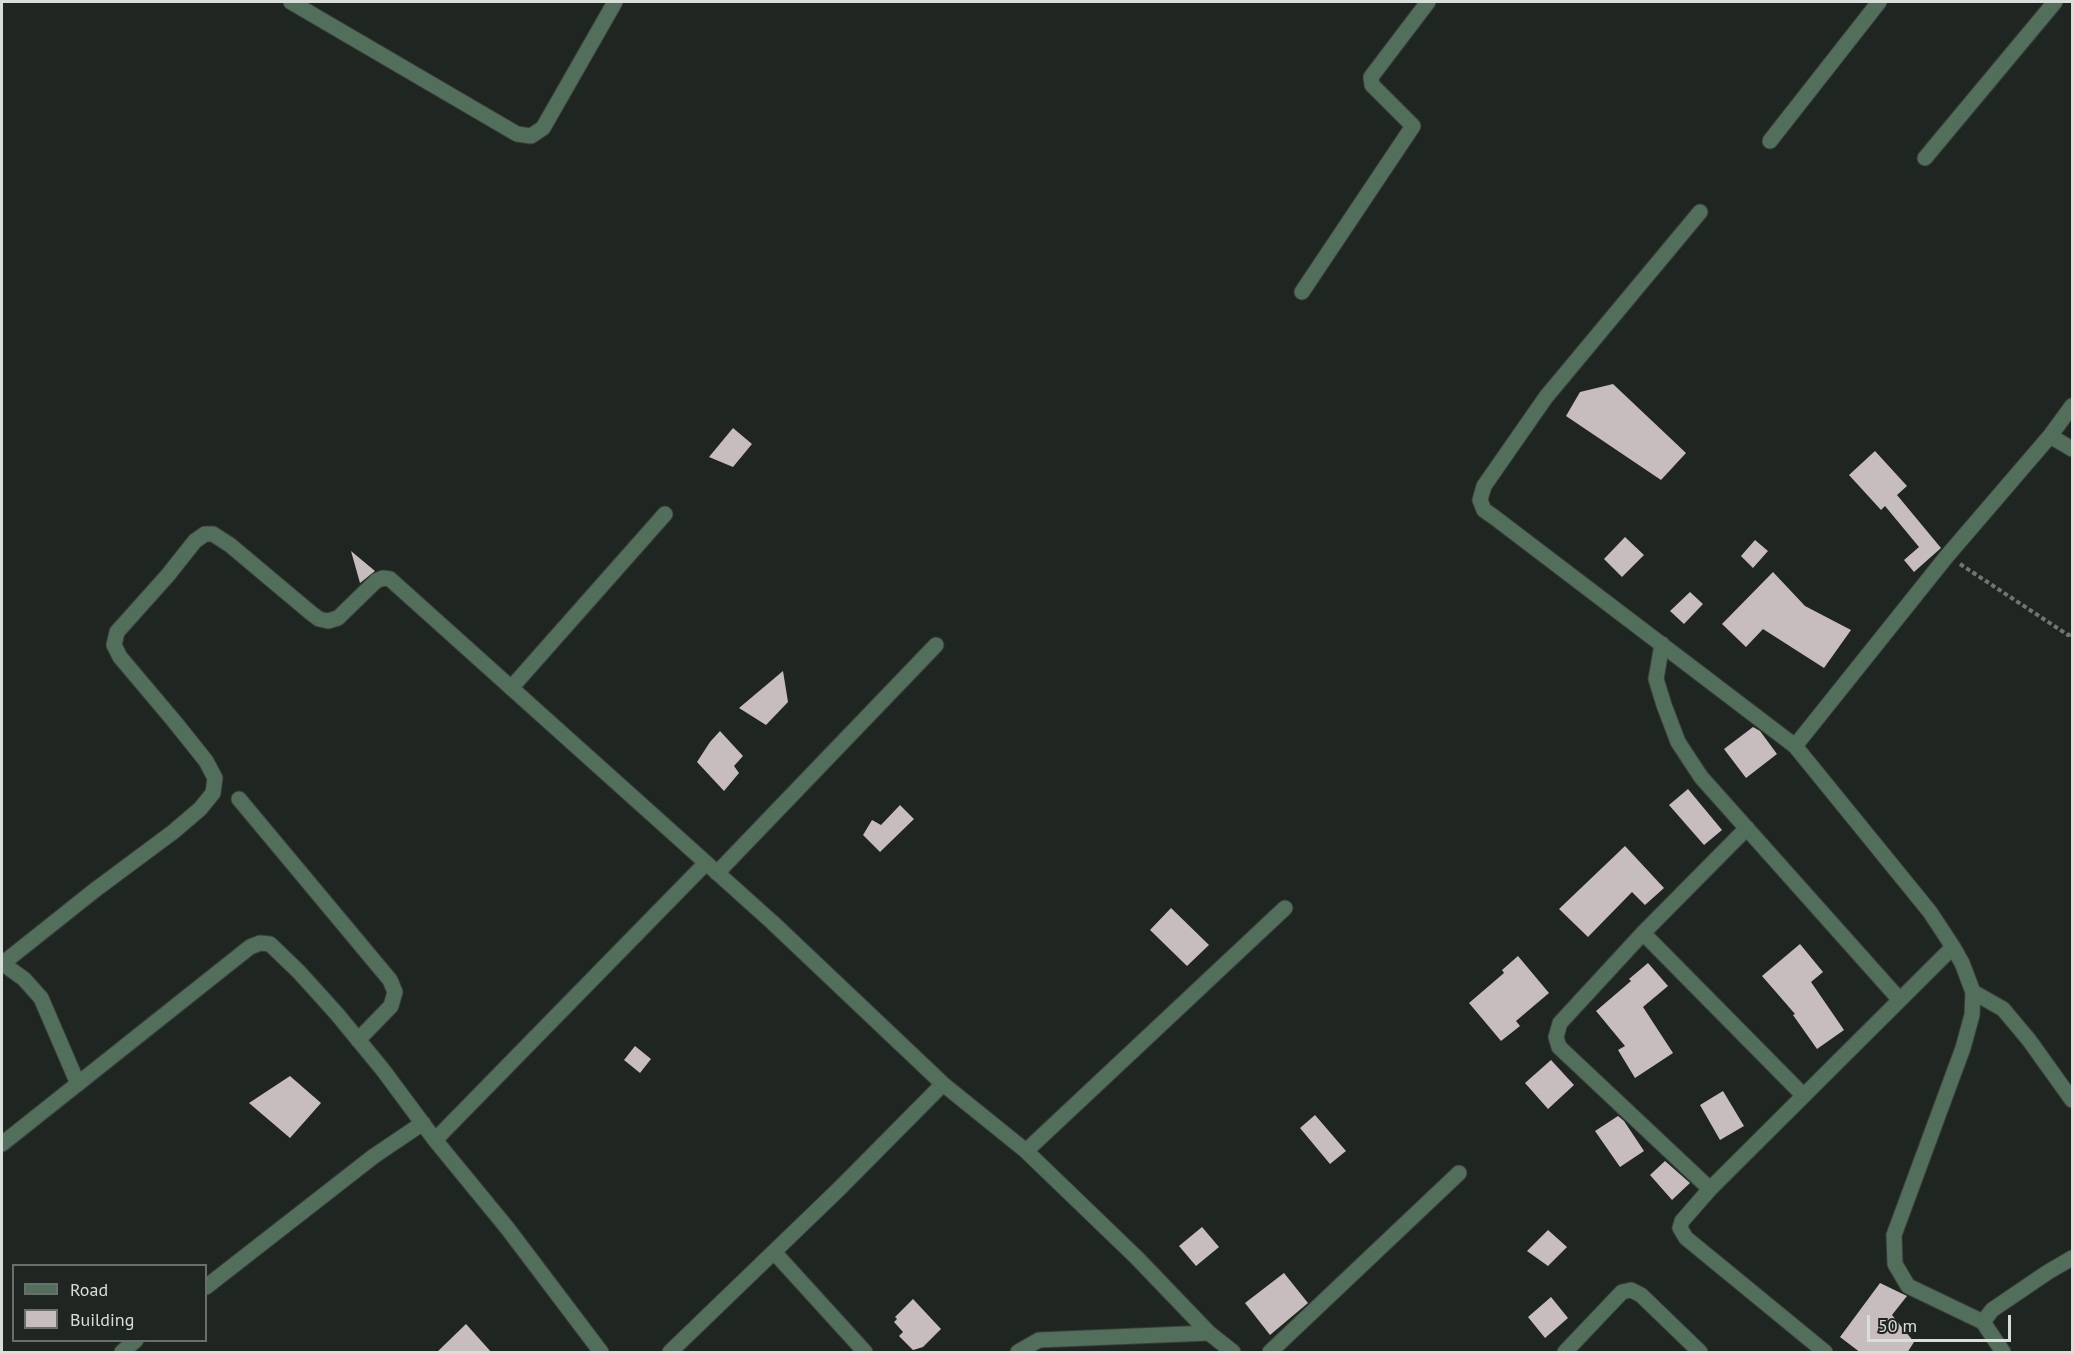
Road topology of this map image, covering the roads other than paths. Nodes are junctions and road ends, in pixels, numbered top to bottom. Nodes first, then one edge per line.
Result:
1 (291, 2) edge
2 (615, 2) edge
3 (1428, 2) edge
4 (1879, 2) edge
5 (2055, 2) edge
6 (1770, 141) dead end
7 (1925, 158) dead end
8 (1700, 212) dead end
9 (1302, 292) dead end
10 (2073, 406) edge
11 (2050, 436) junction
12 (2073, 449) edge
13 (664, 514) dead end
14 (1662, 644) junction
15 (936, 645) dead end
16 (511, 688) junction
17 (1795, 746) junction
18 (239, 799) dead end
19 (1747, 828) junction
20 (711, 868) junction
21 (1285, 908) dead end
22 (1642, 933) junction
23 (1953, 946) junction
24 (2, 964) edge
25 (1973, 992) junction
26 (1899, 999) junction
27 (358, 1040) junction
28 (78, 1084) junction
29 (943, 1084) junction
30 (1803, 1095) junction
31 (2073, 1100) edge
32 (423, 1123) junction
33 (435, 1140) junction
34 (2, 1144) edge
35 (1026, 1151) junction
36 (1459, 1173) dead end
37 (1710, 1189) junction
38 (774, 1252) junction
39 (2073, 1258) edge
40 (207, 1286) edge
41 (1983, 1322) junction
42 (1209, 1333) junction
43 (135, 1342) edge
44 (122, 1353) edge
45 (602, 1353) edge
46 (670, 1353) edge
47 (865, 1353) edge
48 (1018, 1353) edge
49 (1233, 1353) edge
50 (1269, 1353) edge
51 (1565, 1353) edge
52 (1700, 1353) edge
53 (1825, 1353) edge
54 (2003, 1353) edge

1 - 2 street
3 - 9 street
4 - 6 street
5 - 7 street
8 - 14 street
10 - 11 street
11 - 12 street
11 - 17 street
13 - 16 street
14 - 17 street
14 - 19 street
15 - 20 street
16 - 20 street
16 - 24 street
17 - 23 street
18 - 27 street
19 - 22 street
19 - 26 street
20 - 29 street
20 - 33 street
21 - 35 street
22 - 30 street
22 - 37 street
23 - 25 street
23 - 26 street
24 - 28 street
25 - 31 street
25 - 41 street
26 - 30 street
27 - 28 street
27 - 32 street
28 - 34 street
29 - 35 street
29 - 38 street
30 - 37 street
32 - 33 street
32 - 40 street
33 - 45 street
35 - 42 street
36 - 50 street
37 - 53 street
38 - 46 street
38 - 47 street
39 - 41 street
41 - 54 street
42 - 48 street
42 - 49 street
43 - 44 street
51 - 52 street

